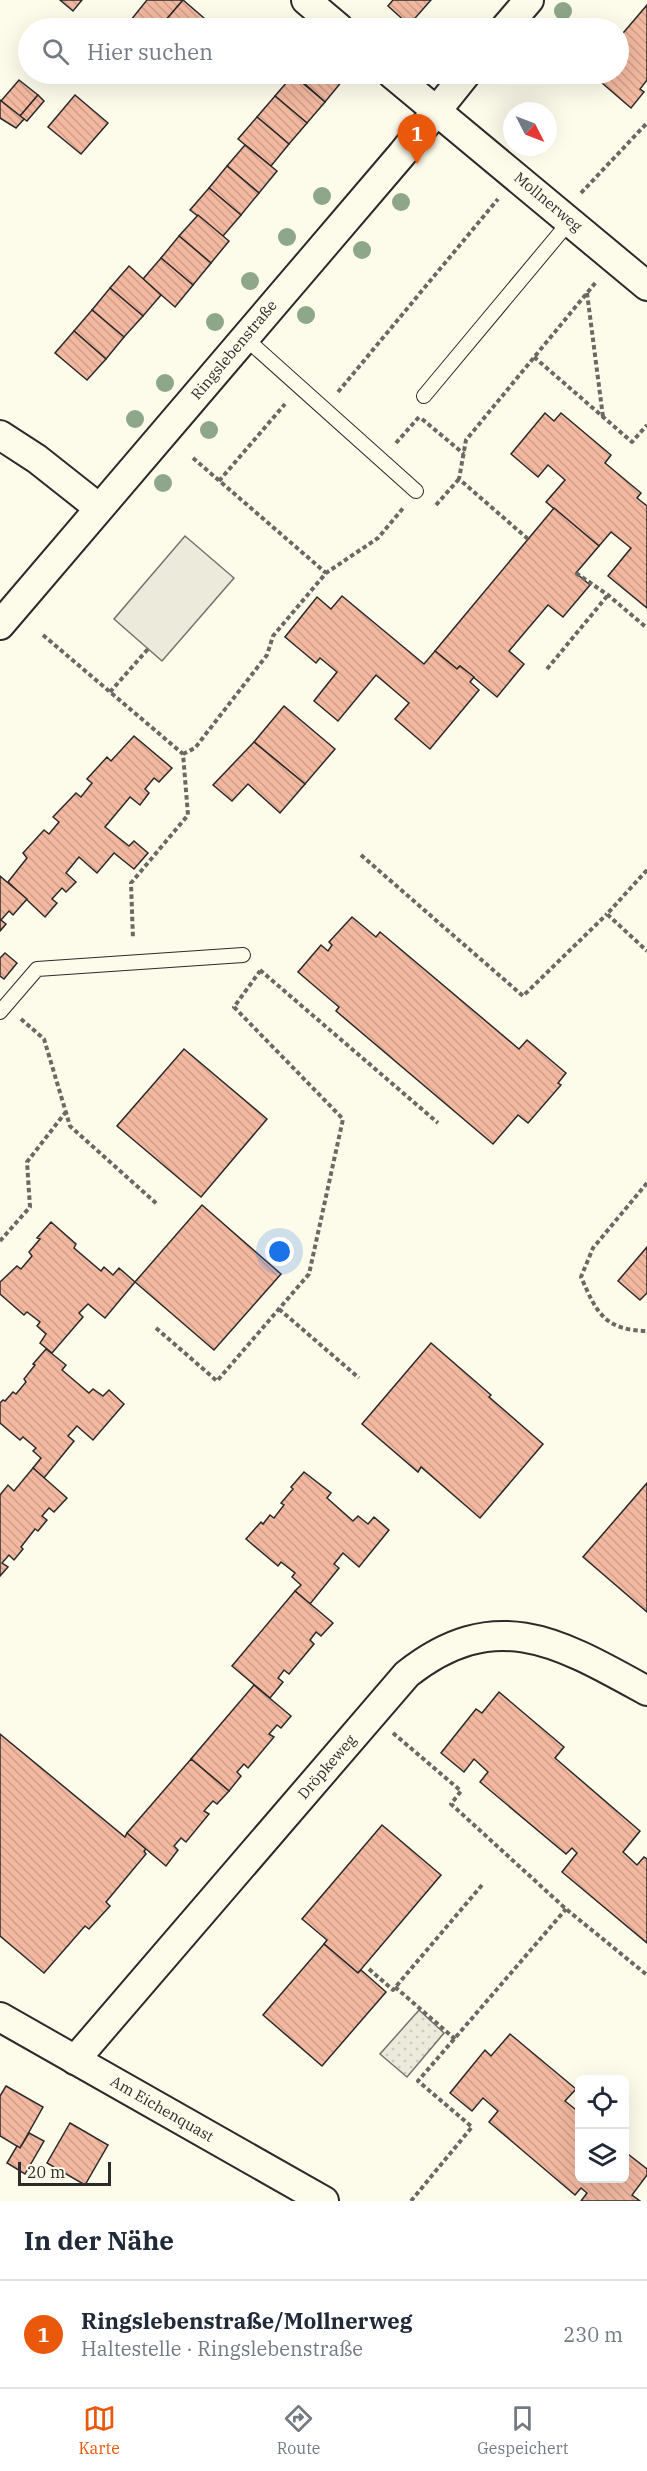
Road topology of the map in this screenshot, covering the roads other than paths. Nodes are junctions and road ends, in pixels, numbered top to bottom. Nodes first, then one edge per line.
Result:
1 (306, 0) edge
2 (529, 0) edge
3 (327, 18) edge
4 (514, 18) edge
5 (404, 84) edge
6 (458, 84) edge
7 (436, 110) junction
8 (573, 209) junction
9 (647, 286) edge
10 (244, 337) junction
11 (424, 396) road end
12 (0, 435) edge
13 (416, 491) road end
14 (99, 508) junction
15 (0, 624) edge
16 (243, 955) road end
17 (3, 1008) edge
18 (647, 1690) edge
19 (0, 2017) edge
20 (75, 2060) junction
21 (324, 2201) edge

1 - 3 street
2 - 4 street
5 - 7 street, Mollnerweg
6 - 7 street, Ringslebenstraße
7 - 8 street, Mollnerweg
7 - 10 street, Ringslebenstraße
8 - 9 street, Mollnerweg
8 - 11 lane
10 - 13 lane
10 - 14 street, Ringslebenstraße
12 - 14 street
14 - 15 street, Ringslebenstraße
16 - 17 lane
18 - 20 street, Dröpkeweg
19 - 20 street, Am Eichenquast
20 - 21 street, Am Eichenquast

